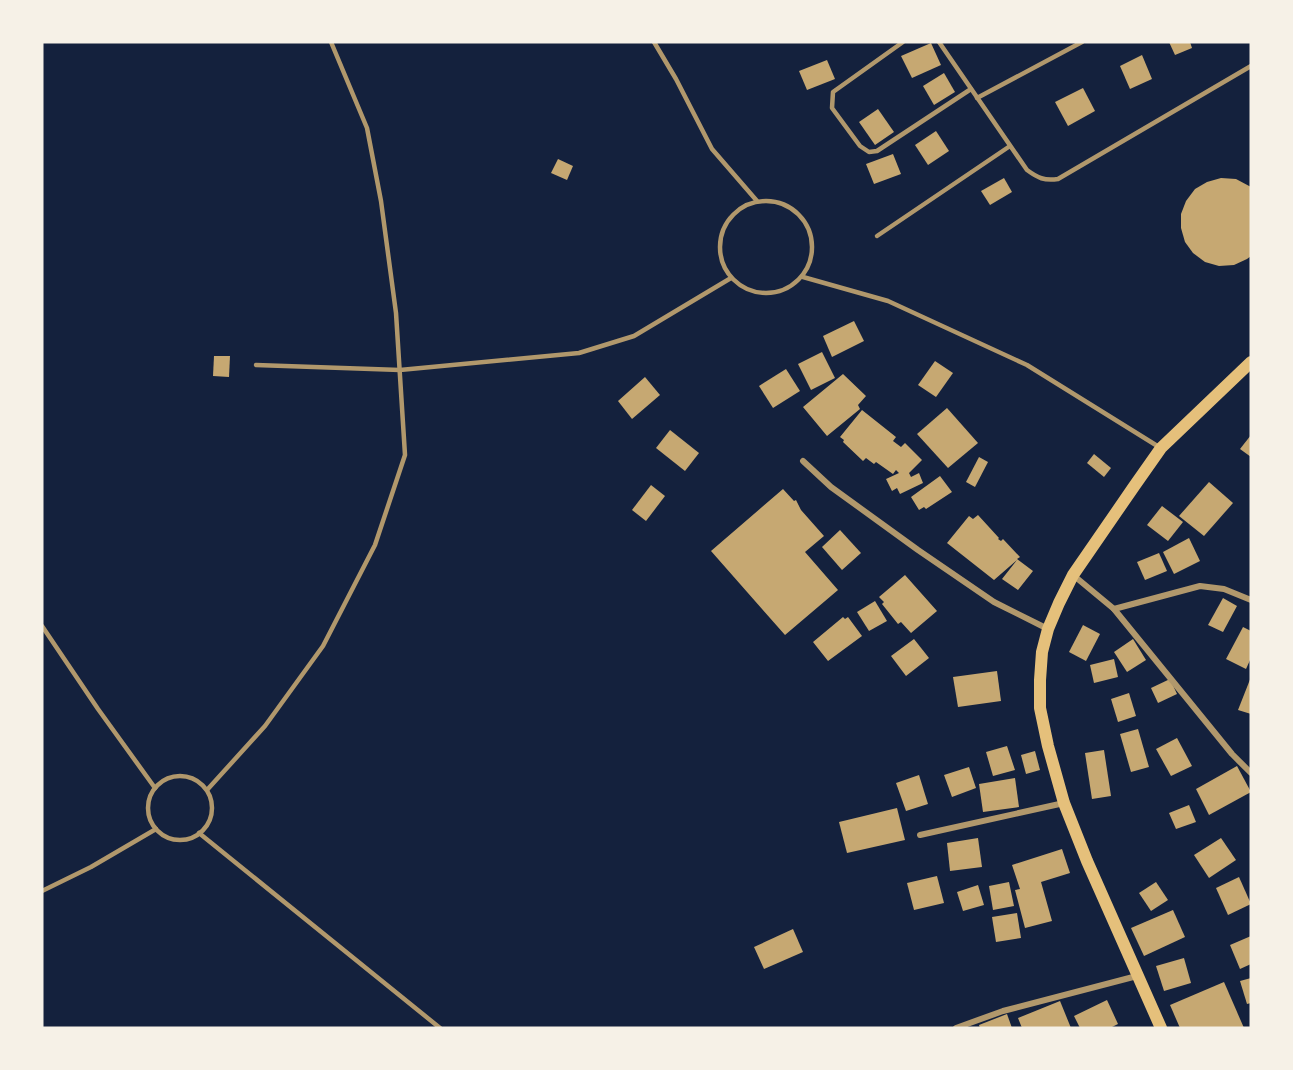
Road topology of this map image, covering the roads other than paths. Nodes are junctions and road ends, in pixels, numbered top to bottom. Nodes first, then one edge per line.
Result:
1 (331, 42) edge
2 (654, 42) edge
3 (903, 42) edge
4 (939, 42) edge
5 (1082, 42) edge
6 (1251, 66) edge
7 (971, 89) junction
8 (977, 98) junction
9 (1010, 146) junction
10 (758, 201) junction
11 (877, 236) dead end
12 (802, 277) junction
13 (730, 278) junction
14 (1251, 362) edge
15 (256, 365) dead end
16 (400, 370) junction
17 (1161, 448) junction
18 (803, 461) dead end
19 (1073, 575) junction
20 (1251, 600) edge
21 (1114, 609) junction
22 (42, 626) edge
23 (1048, 629) junction
24 (1251, 774) edge
25 (155, 788) junction
26 (207, 790) junction
27 (1064, 803) junction
28 (156, 829) junction
29 (199, 833) junction
30 (920, 835) dead end
31 (42, 891) edge
32 (1138, 975) junction
33 (440, 1028) edge
34 (956, 1028) edge
35 (1161, 1028) edge

1 - 16 lane
2 - 10 lane
3 - 7 lane
4 - 7 lane
5 - 8 lane
6 - 9 lane
7 - 8 lane
8 - 9 lane
9 - 11 lane
10 - 12 lane
10 - 13 lane
12 - 13 lane
12 - 17 lane
13 - 16 lane
14 - 17 main road
15 - 16 lane
16 - 26 lane
17 - 19 main road
18 - 23 street
19 - 21 street
19 - 23 main road
20 - 21 street
21 - 24 street
22 - 25 lane
23 - 27 main road
25 - 26 lane
25 - 28 lane
26 - 29 lane
27 - 30 street
27 - 32 main road
28 - 29 lane
28 - 31 lane
29 - 33 lane
32 - 34 street
32 - 35 main road

